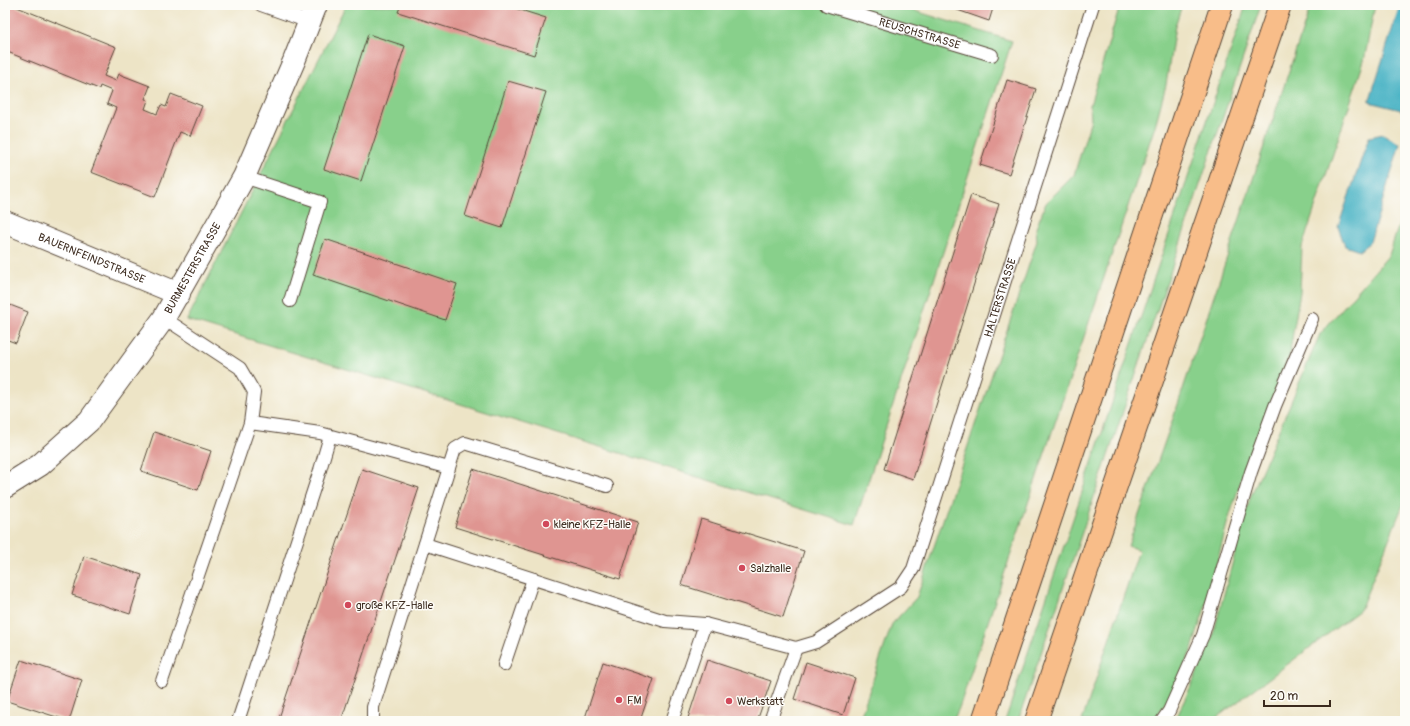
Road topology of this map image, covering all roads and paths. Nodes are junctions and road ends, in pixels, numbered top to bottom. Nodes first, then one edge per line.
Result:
1 (261, 5) edge
2 (826, 5) edge
3 (1093, 5) edge
4 (1222, 5) edge
5 (1280, 5) edge
6 (312, 14) edge
7 (992, 55) dead end
8 (244, 177) junction
9 (5, 222) edge
10 (179, 294) junction
11 (290, 301) dead end
12 (164, 318) junction
13 (1312, 319) dead end
14 (250, 423) junction
15 (330, 436) junction
16 (449, 468) junction
17 (608, 486) dead end
18 (5, 487) edge
19 (425, 544) junction
20 (533, 579) junction
21 (705, 624) junction
22 (796, 648) junction
23 (504, 665) dead end
24 (162, 681) dead end
25 (238, 721) edge
26 (373, 721) edge
27 (672, 721) edge
28 (770, 721) edge
29 (983, 721) edge
30 (1036, 721) edge
31 (1162, 721) edge

1 - 6 lane
2 - 7 lane, REUSCHSTRASSE
3 - 22 lane, HALTERSTRASSE
4 - 29 highway
5 - 30 highway
6 - 8 street, BURMESTERSTRASSE
8 - 10 street, BURMESTERSTRASSE
8 - 11 lane
9 - 10 street, BAUERNFEINDSTRASSE
10 - 12 street, BURMESTERSTRASSE
12 - 14 lane
12 - 18 street, BURMESTERSTRASSE
13 - 31 lane
14 - 15 lane
14 - 24 lane
15 - 16 lane
15 - 25 lane
16 - 17 lane
16 - 19 lane
19 - 20 lane
19 - 26 lane
20 - 21 lane
20 - 23 lane
21 - 22 lane
21 - 27 lane
22 - 28 lane

